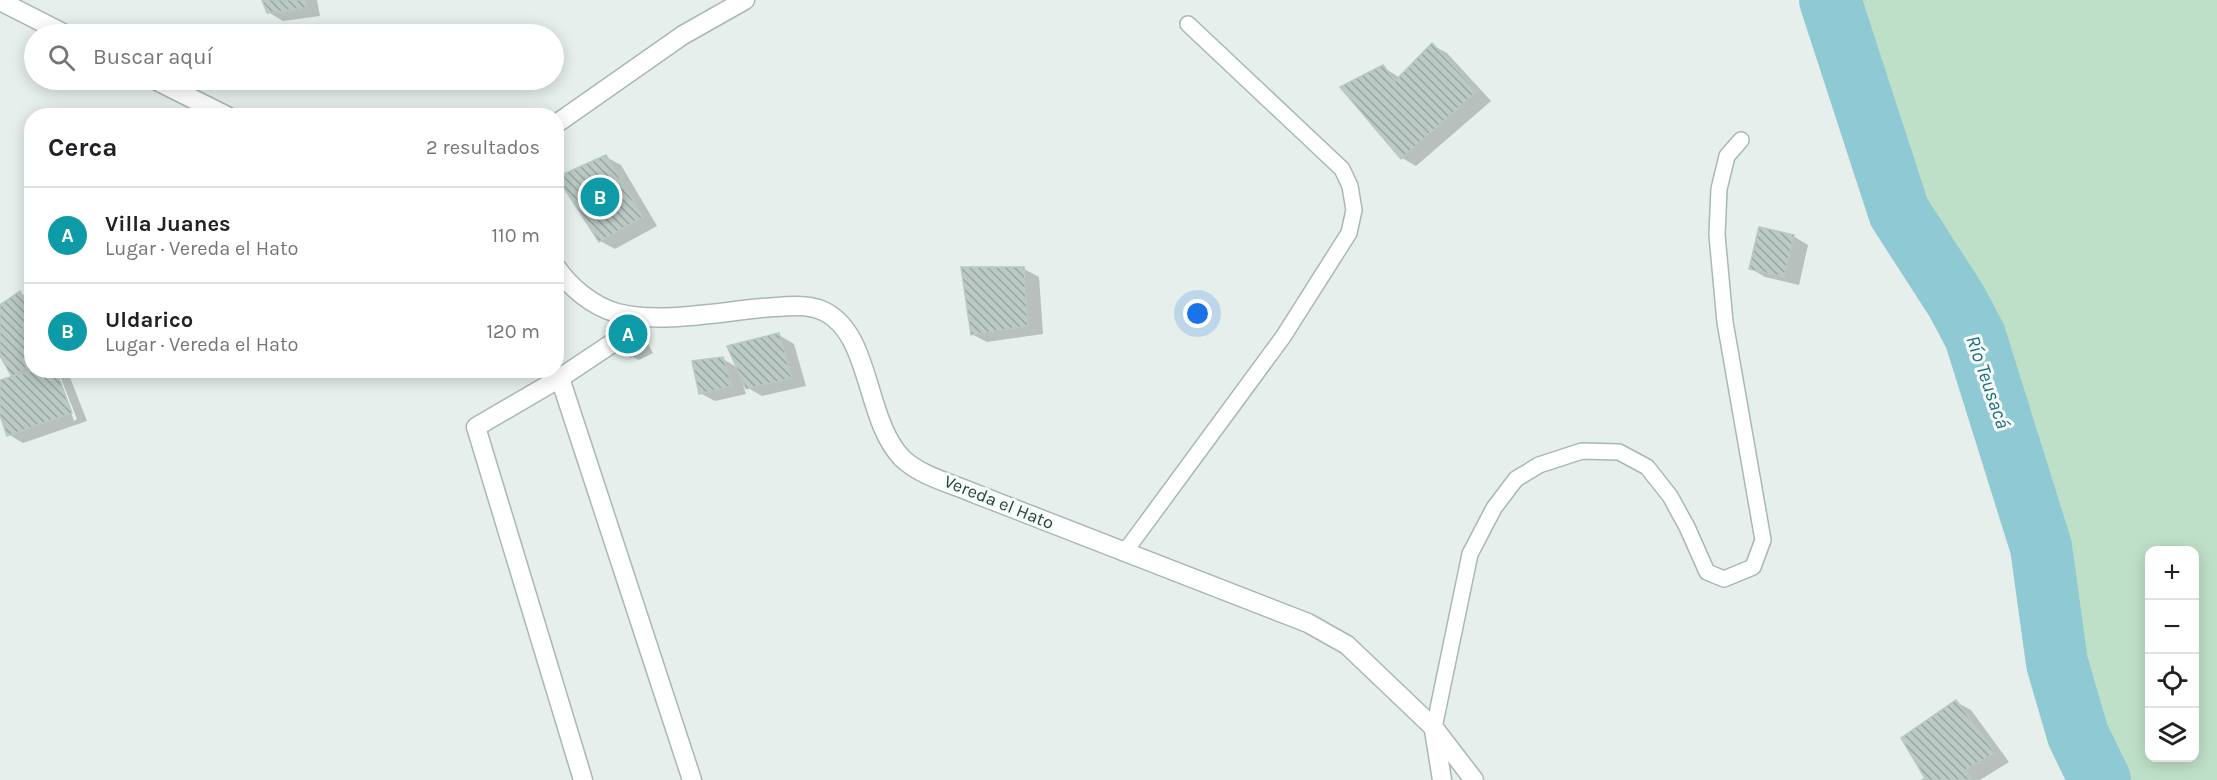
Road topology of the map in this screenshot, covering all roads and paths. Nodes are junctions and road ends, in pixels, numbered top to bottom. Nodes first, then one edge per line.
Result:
1 (745, 0) edge
2 (0, 1) edge
3 (45, 24) edge
4 (1188, 24) dead end
5 (175, 90) edge
6 (211, 108) edge
7 (564, 118) edge
8 (1741, 140) dead end
9 (564, 278) edge
10 (657, 316) junction
11 (564, 375) edge
12 (560, 378) joint
13 (1124, 553) junction
14 (1434, 728) junction
15 (583, 780) edge
16 (692, 780) edge
17 (1442, 780) edge
18 (1474, 780) edge

1 - 7 street
2 - 3 street
4 - 13 lane
5 - 6 street
8 - 14 lane
9 - 10 street, Vereda el Hato
10 - 11 street
10 - 13 street, Vereda el Hato
12 - 15 street
12 - 16 street
13 - 14 street, Vereda el Hato
14 - 17 street
14 - 18 street, Vereda el Hato

